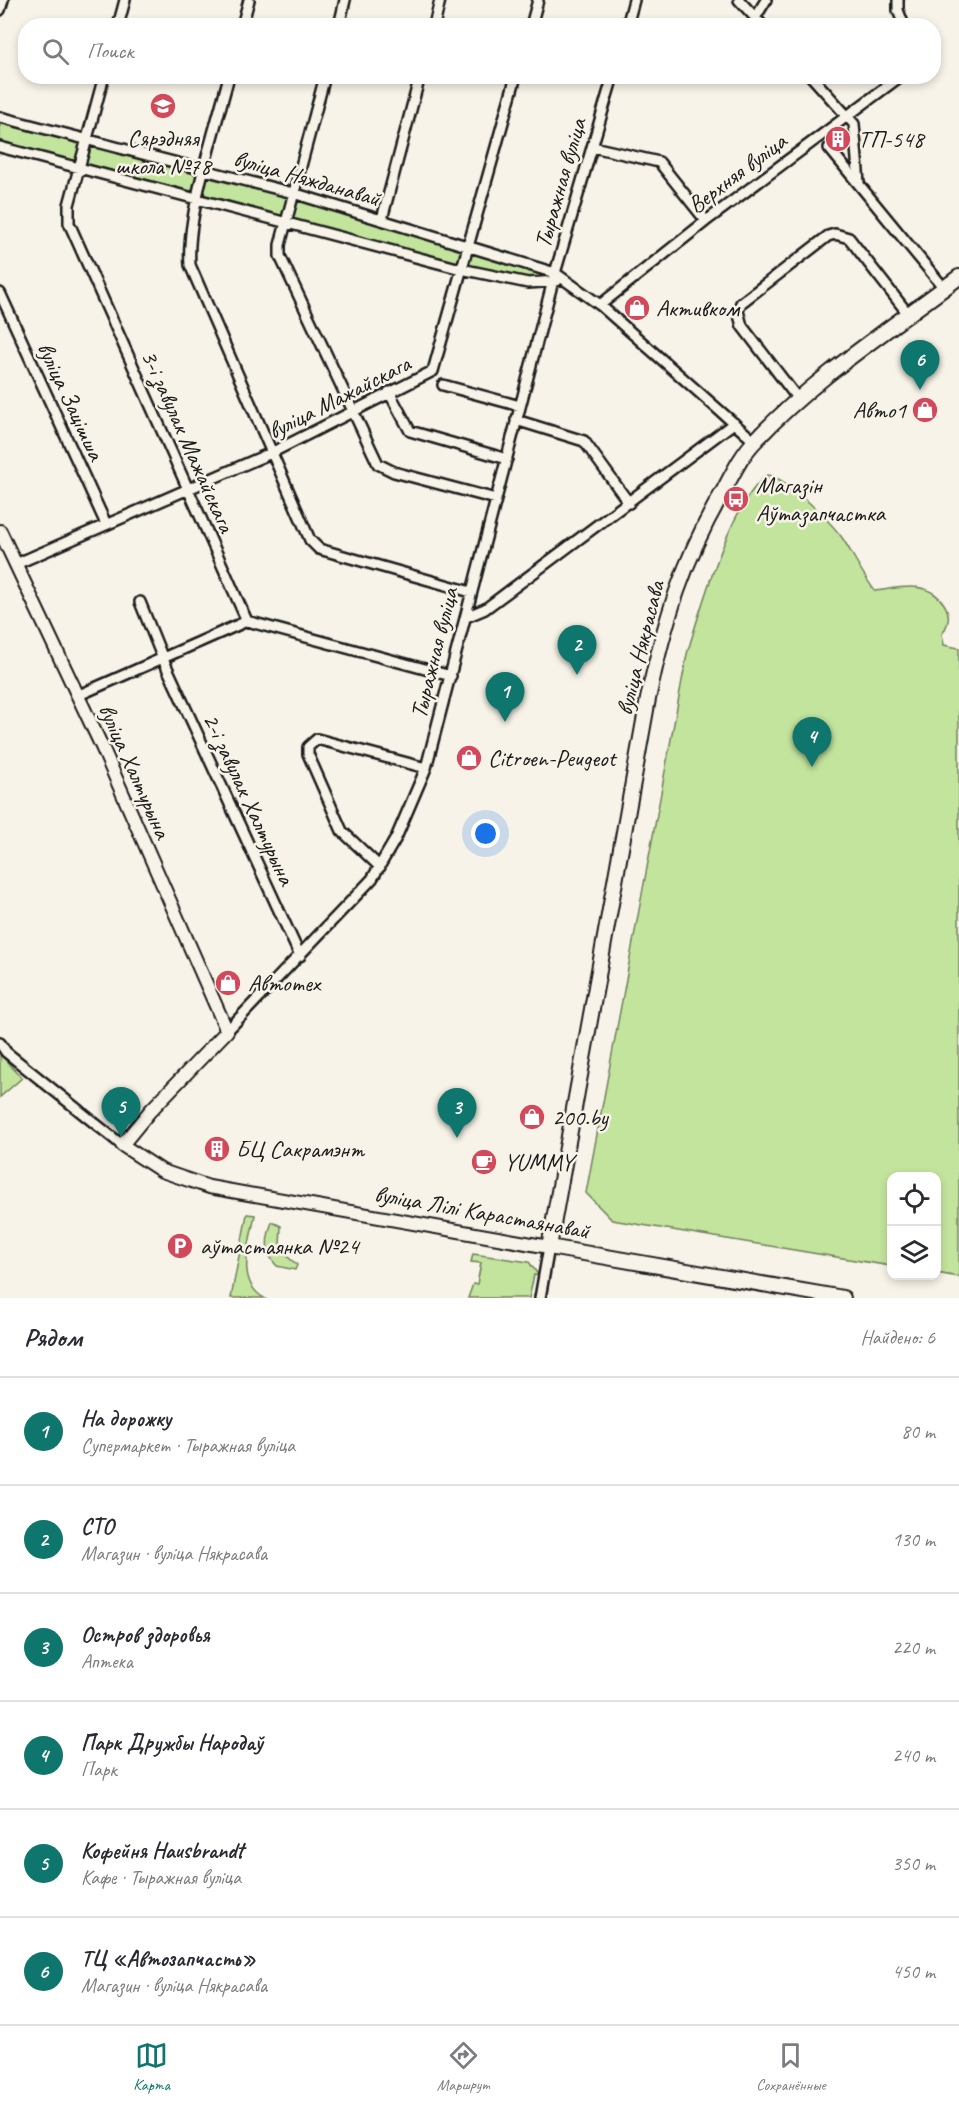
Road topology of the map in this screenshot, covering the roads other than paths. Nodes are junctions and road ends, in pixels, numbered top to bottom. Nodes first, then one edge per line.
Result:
1 (3, 0) edge
2 (125, 0) edge
3 (249, 0) edge
4 (345, 0) edge
5 (440, 0) edge
6 (538, 0) edge
7 (634, 0) edge
8 (738, 0) edge
9 (766, 0) edge
10 (898, 0) edge
11 (0, 10) edge
12 (120, 18) edge
13 (244, 18) edge
14 (341, 18) edge
15 (436, 18) edge
16 (533, 18) edge
17 (629, 18) edge
18 (755, 18) joint
19 (901, 18) edge
20 (102, 84) edge
21 (227, 84) edge
22 (323, 84) edge
23 (418, 84) edge
24 (514, 84) edge
25 (611, 84) edge
26 (818, 84) edge
27 (890, 84) edge
28 (848, 116) junction
29 (0, 117) edge
30 (87, 141) junction
31 (0, 147) edge
32 (593, 147) junction
33 (829, 148) dead end
34 (79, 169) junction
35 (205, 170) junction
36 (859, 183) junction
37 (293, 193) junction
38 (198, 199) junction
39 (382, 219) junction
40 (286, 221) junction
41 (706, 221) junction
42 (467, 245) junction
43 (461, 269) junction
44 (554, 277) junction
45 (959, 277) edge
46 (944, 288) junction
47 (0, 293) edge
48 (600, 305) junction
49 (909, 315) junction
50 (443, 385) dead end
51 (389, 392) junction
52 (798, 399) junction
53 (520, 406) junction
54 (352, 410) junction
55 (516, 420) junction
56 (734, 423) junction
57 (754, 441) junction
58 (271, 453) junction
59 (507, 459) junction
60 (189, 487) junction
61 (496, 499) junction
62 (629, 503) junction
63 (106, 524) junction
64 (0, 531) edge
65 (15, 564) junction
66 (471, 592) junction
67 (140, 602) dead end
68 (466, 617) junction
69 (247, 621) junction
70 (163, 659) junction
71 (451, 676) junction
72 (78, 695) junction
73 (426, 768) junction
74 (380, 867) junction
75 (300, 956) junction
76 (227, 1031) junction
77 (0, 1043) edge
78 (122, 1145) junction
79 (549, 1247) junction
80 (540, 1298) edge
81 (843, 1298) edge

1 - 11 street
2 - 12 street
3 - 13 street
4 - 14 street
5 - 15 street
6 - 16 street
7 - 17 street
8 - 18 street
9 - 18 street
10 - 19 street
20 - 30 street, 3-і завулак Мажайскага
21 - 35 street
22 - 37 street
23 - 39 street
24 - 42 street, вуліца Мажайскага
25 - 32 street, Тыражная вуліца
26 - 28 street
27 - 28 street, Верхняя вуліца
28 - 36 street
28 - 41 street, Верхняя вуліца
29 - 30 street, вуліца Няжданавай
30 - 34 street, 3-і завулак Мажайскага
30 - 35 street, вуліца Няжданавай
31 - 34 street, вуліца Няжданавай
32 - 41 street
32 - 44 street, Тыражная вуліца
33 - 36 street
34 - 38 street, вуліца Няжданавай
34 - 60 street, 3-і завулак Мажайскага
35 - 37 street, вуліца Няжданавай
35 - 38 street
36 - 46 street
37 - 39 street, вуліца Няжданавай
37 - 40 street
38 - 40 street, вуліца Няжданавай
38 - 58 street
39 - 42 street, вуліца Няжданавай
40 - 43 street, вуліца Няжданавай
40 - 54 street
41 - 48 street, Верхняя вуліца
42 - 43 street, вуліца Мажайскага
42 - 44 street, вуліца Няжданавай
43 - 44 street, вуліца Няжданавай
43 - 51 street, вуліца Мажайскага
44 - 48 street, вуліца Няжданавай
44 - 53 street, Тыражная вуліца
45 - 46 main road, вуліца Някрасава
46 - 49 main road, вуліца Някрасава
47 - 63 street, вуліца Зацішша
48 - 56 street, вуліца Няжданавай
49 - 52 main road, вуліца Някрасава
49 - 52 street
50 - 53 street
51 - 54 street, вуліца Мажайскага
51 - 59 street
52 - 57 main road, вуліца Някрасава
53 - 55 street, Тыражная вуліца
54 - 58 street, вуліца Мажайскага
54 - 61 street
55 - 59 street, Тыражная вуліца
55 - 62 street
56 - 57 street, вуліца Няжданавай
56 - 62 street
57 - 79 main road, вуліца Някрасава
58 - 60 street, вуліца Мажайскага
58 - 66 street
59 - 61 street, Тыражная вуліца
60 - 63 street, вуліца Мажайскага
60 - 69 street, 3-і завулак Мажайскага
61 - 66 street, Тыражная вуліца
62 - 68 street
63 - 65 street, вуліца Мажайскага
64 - 65 street, вуліца Халтурына
65 - 72 street, вуліца Халтурына
66 - 68 street, Тыражная вуліца
67 - 70 street, 2-і завулак Халтурына
68 - 71 street, Тыражная вуліца
69 - 70 street
69 - 71 street
70 - 72 street
70 - 75 street, 2-і завулак Халтурына
71 - 73 street, Тыражная вуліца
72 - 76 street, вуліца Халтурына
73 - 74 street, Тыражная вуліца
73 - 74 street
74 - 75 street, Тыражная вуліца
75 - 76 street, Тыражная вуліца
76 - 78 street, Тыражная вуліца
77 - 78 street
78 - 79 street, вуліца Лілі Карастаянавай
79 - 80 street
79 - 81 main road, вуліца Лілі Карастаянавай

